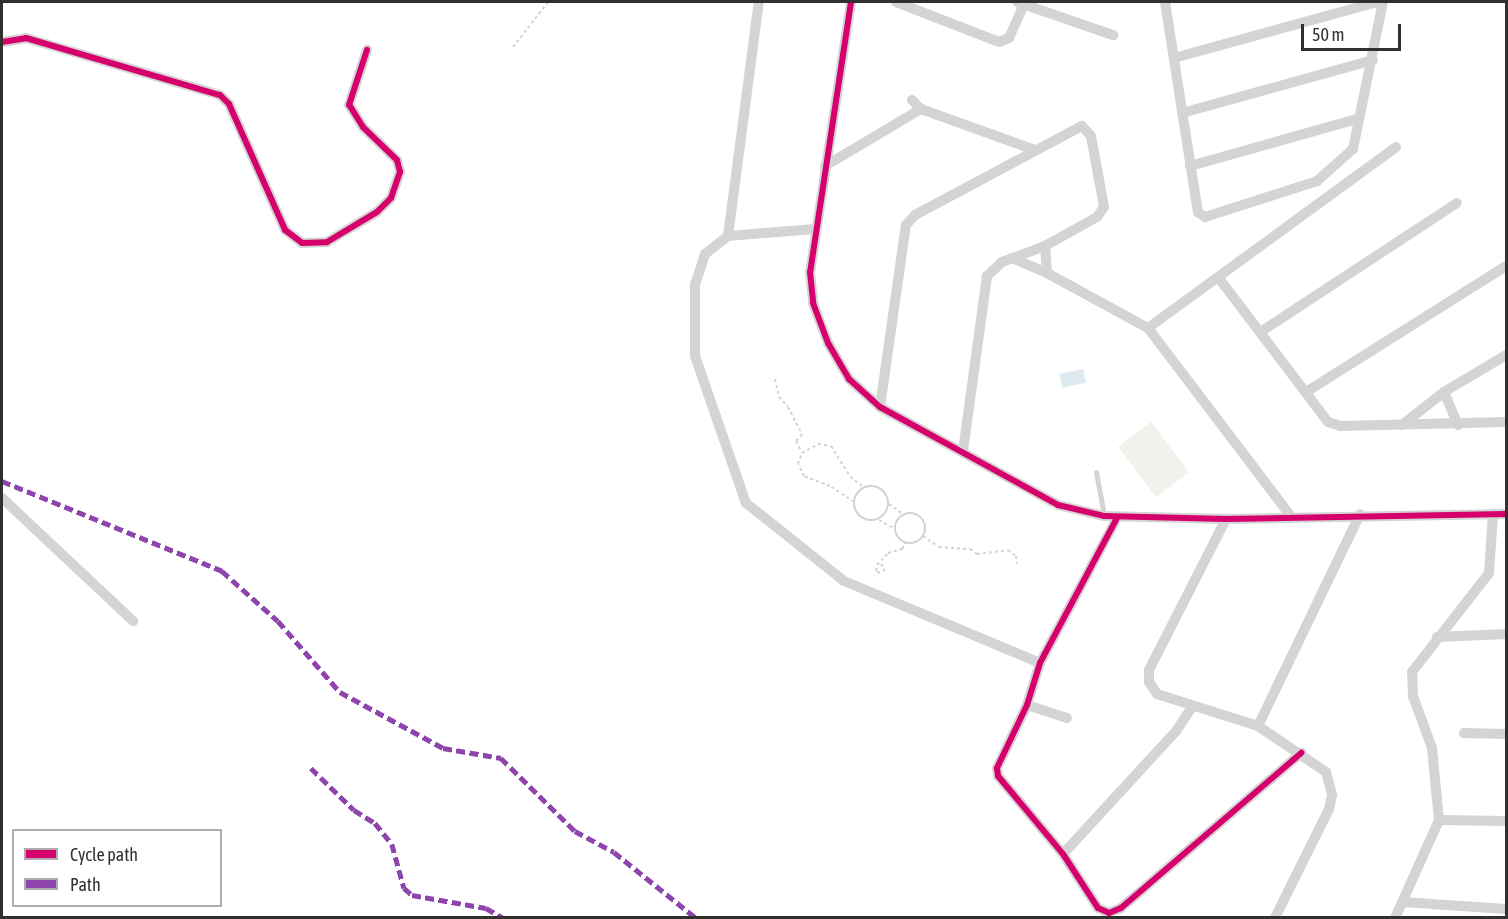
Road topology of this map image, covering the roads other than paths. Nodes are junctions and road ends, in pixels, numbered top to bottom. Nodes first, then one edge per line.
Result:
1 (759, 2) edge
2 (851, 2) edge
3 (896, 2) edge
4 (1169, 2) edge
5 (1378, 2) edge
6 (1383, 2) edge
7 (1020, 3) edge
8 (1113, 35) dead end
9 (2, 42) edge
10 (367, 50) dead end
11 (1174, 58) junction
12 (1372, 60) junction
13 (912, 100) dead end
14 (921, 109) junction
15 (1182, 113) junction
16 (1358, 119) junction
17 (1396, 147) dead end
18 (1035, 150) junction
19 (825, 166) junction
20 (1190, 166) junction
21 (1457, 203) dead end
22 (815, 229) junction
23 (728, 236) junction
24 (1045, 246) junction
25 (1012, 258) junction
26 (1506, 266) edge
27 (1047, 273) junction
28 (1218, 277) junction
29 (1148, 328) junction
30 (1262, 331) junction
31 (1506, 356) edge
32 (1306, 392) junction
33 (1444, 392) junction
34 (880, 407) junction
35 (1506, 422) edge
36 (1402, 425) junction
37 (1458, 425) junction
38 (963, 452) junction
39 (1096, 472) dead end
40 (2, 498) edge
41 (1360, 514) junction
42 (1493, 514) junction
43 (1506, 514) edge
44 (1290, 515) junction
45 (1104, 516) junction
46 (1117, 518) junction
47 (1226, 519) junction
48 (133, 621) dead end
49 (1506, 634) edge
50 (1437, 637) junction
51 (1040, 663) junction
52 (1027, 705) junction
53 (1192, 707) junction
54 (1067, 718) dead end
55 (1258, 726) junction
56 (1464, 733) dead end
57 (1506, 734) edge
58 (1301, 753) junction
59 (1439, 820) junction
60 (1506, 821) edge
61 (1063, 854) junction
62 (1402, 902) junction
63 (1506, 909) edge
64 (1275, 918) edge
65 (1395, 918) edge
66 (1503, 918) edge

1 - 23 street
2 - 19 street
3 - 7 street
4 - 11 street
5 - 11 street
6 - 12 street
7 - 8 street
9 - 10 street
11 - 15 street
12 - 15 street
12 - 16 street
13 - 14 street
14 - 18 street
14 - 19 street
15 - 20 street
16 - 20 street
16 - 20 street
17 - 28 street
18 - 24 street
18 - 34 street
19 - 22 street
21 - 30 street
22 - 23 street
22 - 34 street
23 - 51 street
24 - 25 street
24 - 27 street
25 - 27 street
25 - 38 street
26 - 32 street
27 - 29 street
28 - 29 street
28 - 30 street
29 - 44 street
30 - 32 street
31 - 33 street
32 - 36 street
33 - 36 street
33 - 37 street
34 - 38 street
35 - 37 street
36 - 37 street
38 - 45 street
39 - 45 lane
40 - 48 street
41 - 42 street
41 - 44 street
41 - 55 street
42 - 43 street
42 - 50 street
44 - 47 street
45 - 46 street
46 - 47 street
46 - 51 street
47 - 53 street
49 - 50 street
50 - 59 street
51 - 52 street
52 - 54 street
52 - 61 street
53 - 55 street
53 - 61 street
55 - 58 street
56 - 57 street
58 - 61 street
58 - 64 street
59 - 60 street
59 - 62 street
62 - 63 street
62 - 65 street
63 - 66 street

